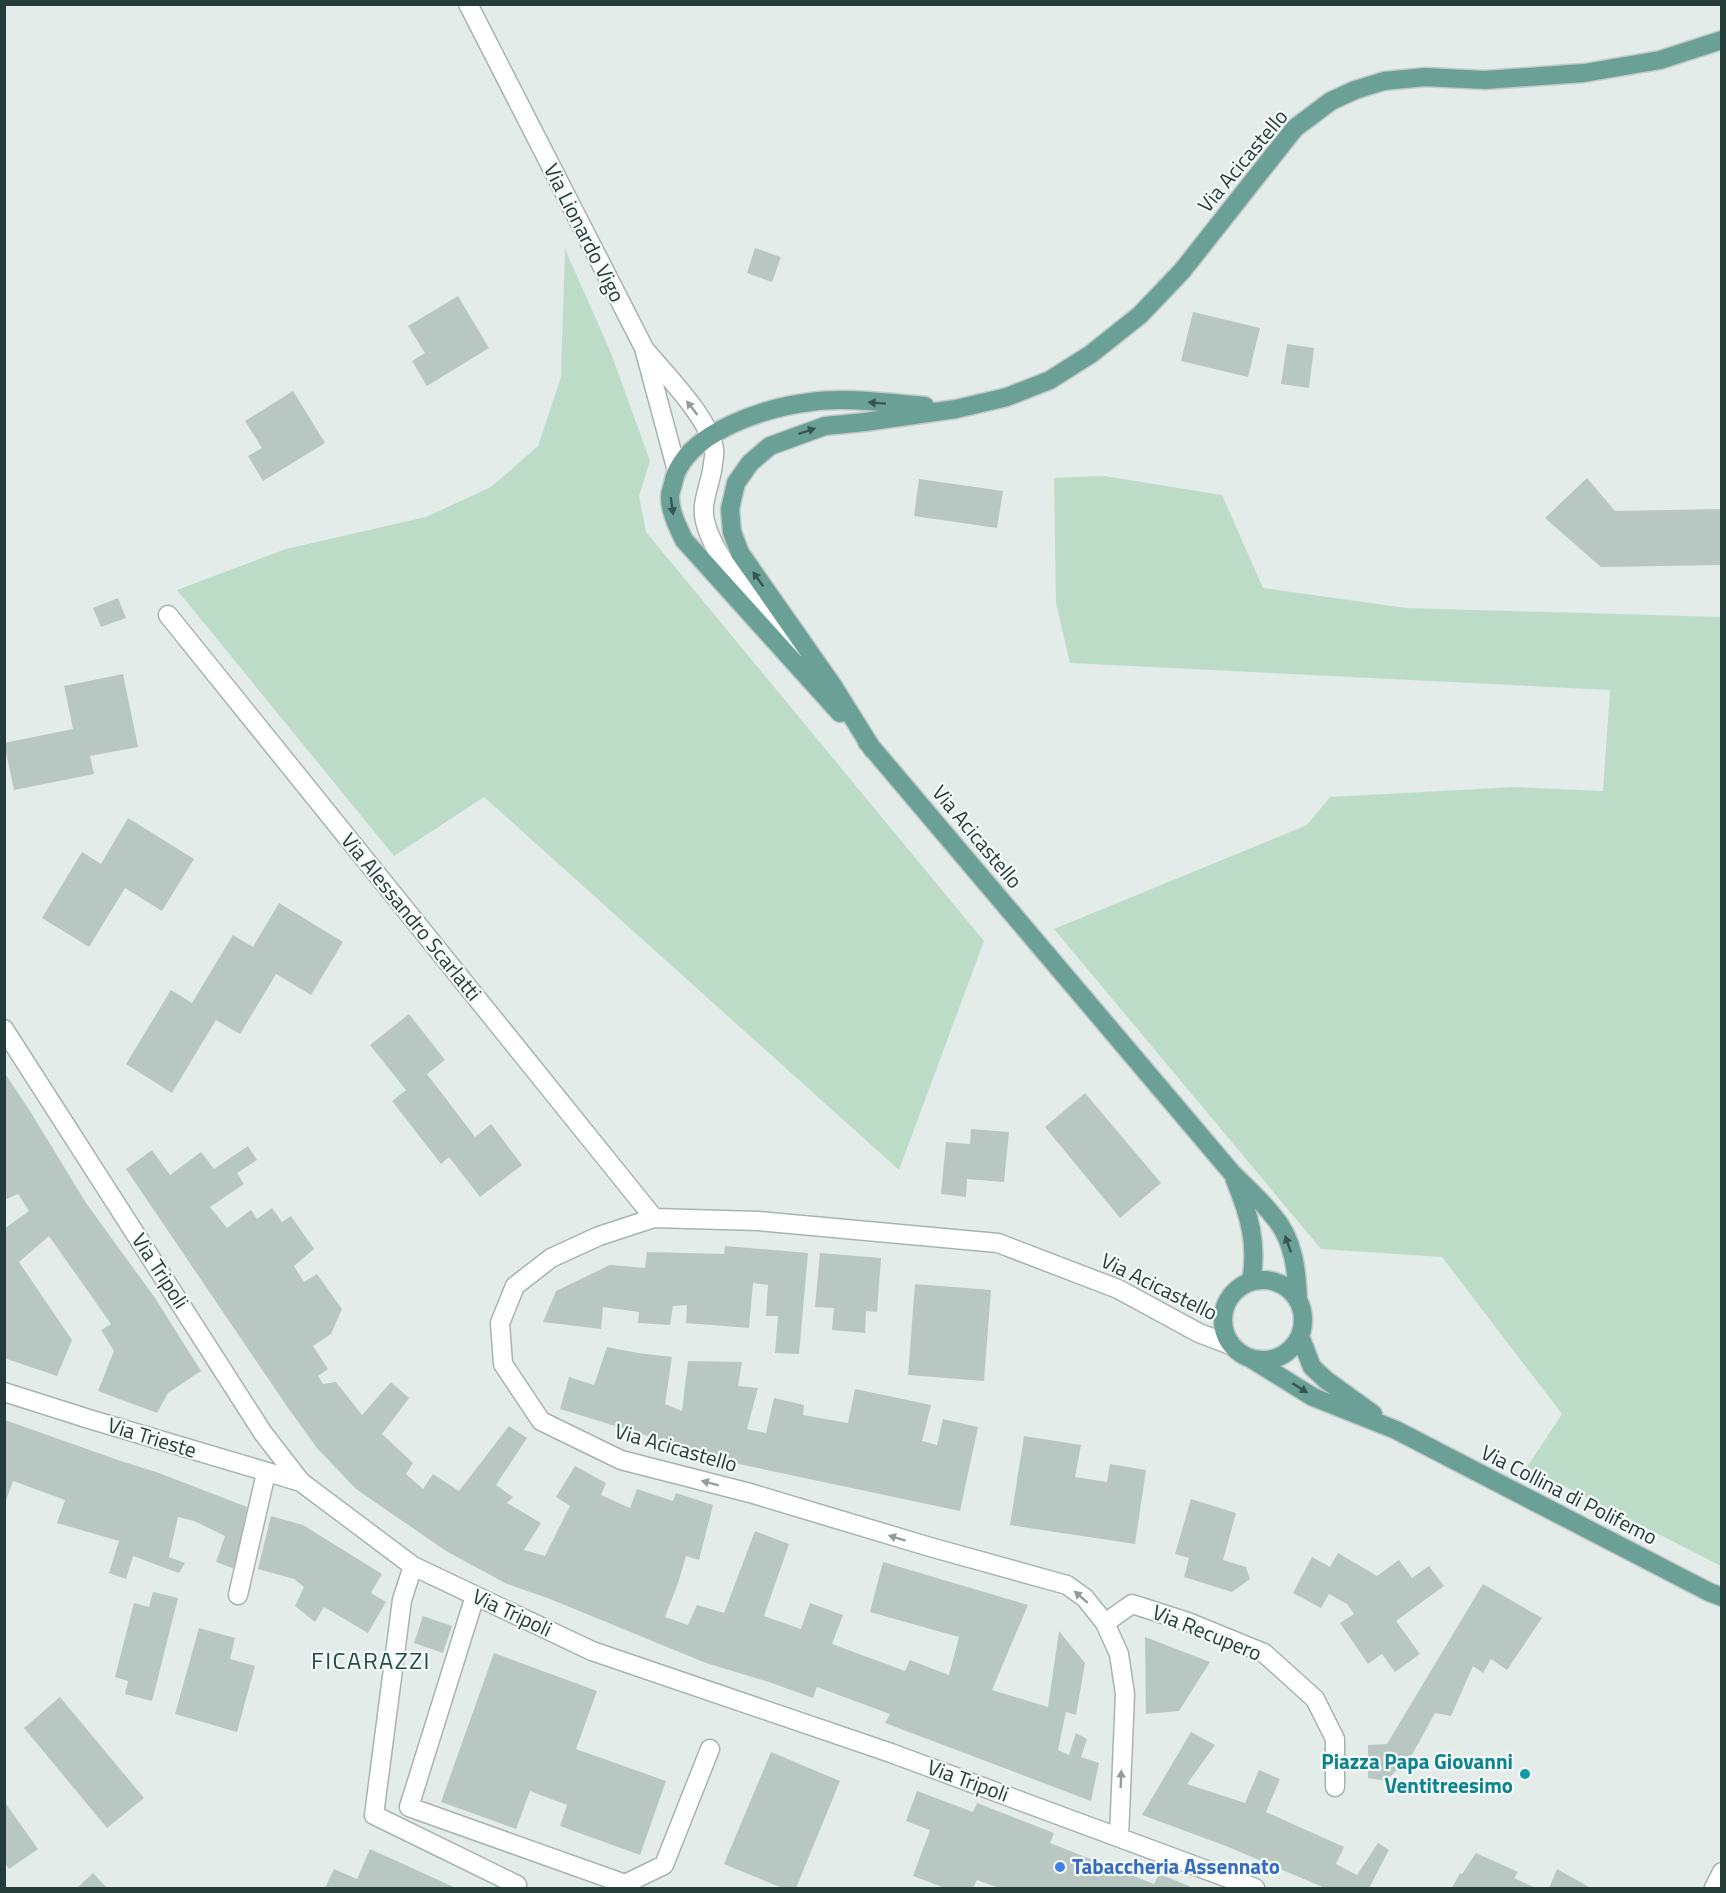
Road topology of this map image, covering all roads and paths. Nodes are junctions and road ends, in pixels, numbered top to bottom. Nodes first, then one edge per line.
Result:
1 (468, 4) edge
2 (1722, 40) edge
3 (644, 348) junction
4 (956, 409) junction
5 (710, 437) junction
6 (677, 471) junction
7 (168, 615) dead end
8 (833, 686) junction
9 (873, 750) junction
10 (4, 1029) edge
11 (1232, 1173) junction
12 (654, 1218) junction
13 (1251, 1281) junction
14 (1298, 1301) junction
15 (1300, 1336) junction
16 (1233, 1346) junction
17 (1250, 1358) junction
18 (4, 1392) edge
19 (1396, 1430) junction
20 (266, 1473) junction
21 (301, 1482) junction
22 (413, 1566) junction
23 (238, 1595) dead end
24 (476, 1596) junction
25 (1722, 1597) edge
26 (1105, 1623) junction
27 (710, 1749) dead end
28 (1335, 1787) dead end
29 (1119, 1837) junction
30 (1722, 1872) edge
31 (516, 1888) edge
32 (1255, 1888) edge
33 (1714, 1888) edge

1 - 3 street, Via Lionardo Vigo
2 - 4 main road, Via Acicastello
5 -> 3 street
3 - 6 street, Via Lionardo Vigo
4 -> 5 main road
8 -> 4 main road
5 - 6 main road
5 - 8 street
6 -> 9 main road
7 - 12 street, Via Alessandro Scarlatti
8 - 9 main road
9 - 11 main road, Via Acicastello
10 - 21 street, Via Tripoli
11 - 13 main road
14 -> 11 main road
12 - 16 street, Via Acicastello
26 -> 12 street, Via Acicastello
13 - 14 main road
13 - 16 main road
14 - 15 main road
15 - 17 main road
15 - 19 main road
16 - 17 main road
17 -> 19 main road
18 - 20 street, Via Trieste
19 - 25 main road, Via Collina di Polifemo
20 - 21 street, Via Trieste
20 - 23 street
21 - 22 street, Via Tripoli
22 - 24 street, Via Tripoli
22 - 31 street
24 - 27 street
24 - 29 street, Via Tripoli
26 - 28 street, Via Recupero
29 -> 26 street, Via Acicastello
29 - 32 street, Via Tripoli
30 - 33 street

